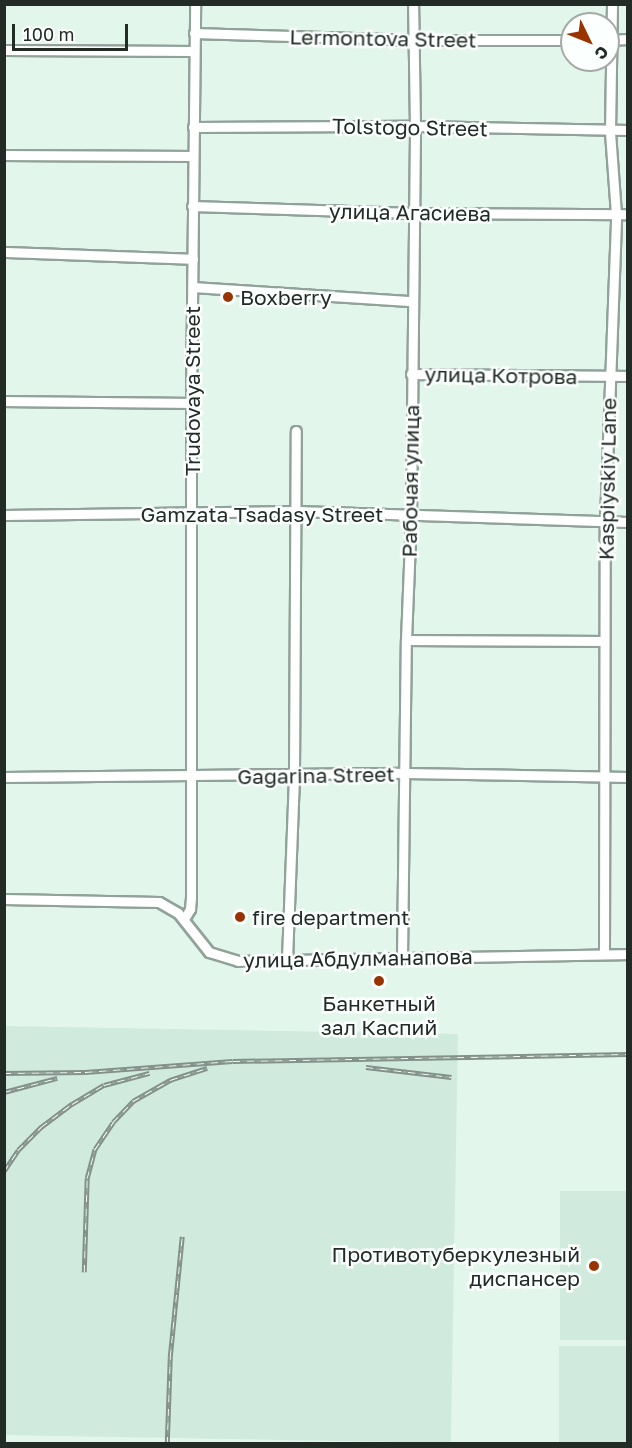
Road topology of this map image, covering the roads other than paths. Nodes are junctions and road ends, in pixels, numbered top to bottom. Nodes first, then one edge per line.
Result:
1 (195, 4) edge
2 (413, 4) edge
3 (194, 33) junction
4 (412, 40) junction
5 (560, 40) edge
6 (4, 50) edge
7 (194, 51) junction
8 (609, 72) edge
9 (415, 126) junction
10 (193, 127) junction
11 (627, 130) edge
12 (610, 132) junction
13 (4, 155) edge
14 (192, 156) junction
15 (192, 206) junction
16 (413, 213) junction
17 (616, 214) junction
18 (627, 214) edge
19 (4, 252) edge
20 (193, 259) junction
21 (193, 287) junction
22 (412, 301) junction
23 (411, 374) junction
24 (627, 376) edge
25 (610, 377) junction
26 (4, 400) edge
27 (191, 404) junction
28 (296, 431) dead end
29 (191, 511) junction
30 (297, 511) junction
31 (411, 514) junction
32 (4, 515) edge
33 (605, 521) junction
34 (627, 522) edge
35 (406, 640) junction
36 (604, 641) junction
37 (405, 773) junction
38 (294, 775) junction
39 (604, 776) junction
40 (4, 777) edge
41 (190, 777) junction
42 (627, 777) edge
43 (4, 899) edge
44 (184, 919) junction
45 (604, 954) junction
46 (627, 954) edge
47 (402, 957) junction
48 (286, 959) junction

1 - 3 street, Trudovaya Street
2 - 4 street, Рабочая улица
3 - 4 street, Lermontova Street
3 - 7 street, Trudovaya Street
4 - 5 street, Lermontova Street
4 - 9 street, Рабочая улица
6 - 7 street
7 - 10 street, Trudovaya Street
8 - 12 street, Kaspiyskiy Lane
9 - 10 street, Tolstogo Street
9 - 12 street, Tolstogo Street
9 - 16 street, Рабочая улица
10 - 14 street, Trudovaya Street
11 - 12 street, Tolstogo Street
12 - 17 street, Kaspiyskiy Lane
13 - 14 street
14 - 15 street, Trudovaya Street
15 - 16 street, улица Агасиева
15 - 20 street, Trudovaya Street
16 - 17 street, улица Агасиева
16 - 22 street, Рабочая улица
17 - 18 street, улица Агасиева
17 - 25 street, Kaspiyskiy Lane
19 - 20 street
20 - 21 street, Trudovaya Street
21 - 22 street
21 - 27 street, Trudovaya Street
22 - 23 street, Рабочая улица
23 - 25 street, улица Котрова
23 - 31 street, Рабочая улица
24 - 25 street, улица Котрова
25 - 33 street, Kaspiyskiy Lane
26 - 27 street
27 - 29 street, Trudovaya Street
28 - 30 street
29 - 30 street, Gamzata Tsadasy Street
29 - 32 street, Gamzata Tsadasy Street
29 - 41 street, Trudovaya Street
30 - 31 street, Gamzata Tsadasy Street
30 - 38 street
31 - 33 street, Gamzata Tsadasy Street
31 - 35 street, Рабочая улица
33 - 34 street, Gamzata Tsadasy Street
33 - 36 street, Kaspiyskiy Lane
35 - 36 street
35 - 37 street, Рабочая улица
36 - 39 street, Kaspiyskiy Lane
37 - 38 street, Gagarina Street
37 - 39 street, Gagarina Street
37 - 47 street, Рабочая улица
38 - 41 street, Gagarina Street
38 - 48 street
39 - 42 street, Gagarina Street
39 - 45 street, Kaspiyskiy Lane
40 - 41 street, Gagarina Street
41 - 44 street, Trudovaya Street
43 - 44 street, улица Абдулманапова
44 - 48 street, улица Абдулманапова
45 - 46 street, улица Абдулманапова
45 - 47 street, улица Абдулманапова
47 - 48 street, улица Абдулманапова

